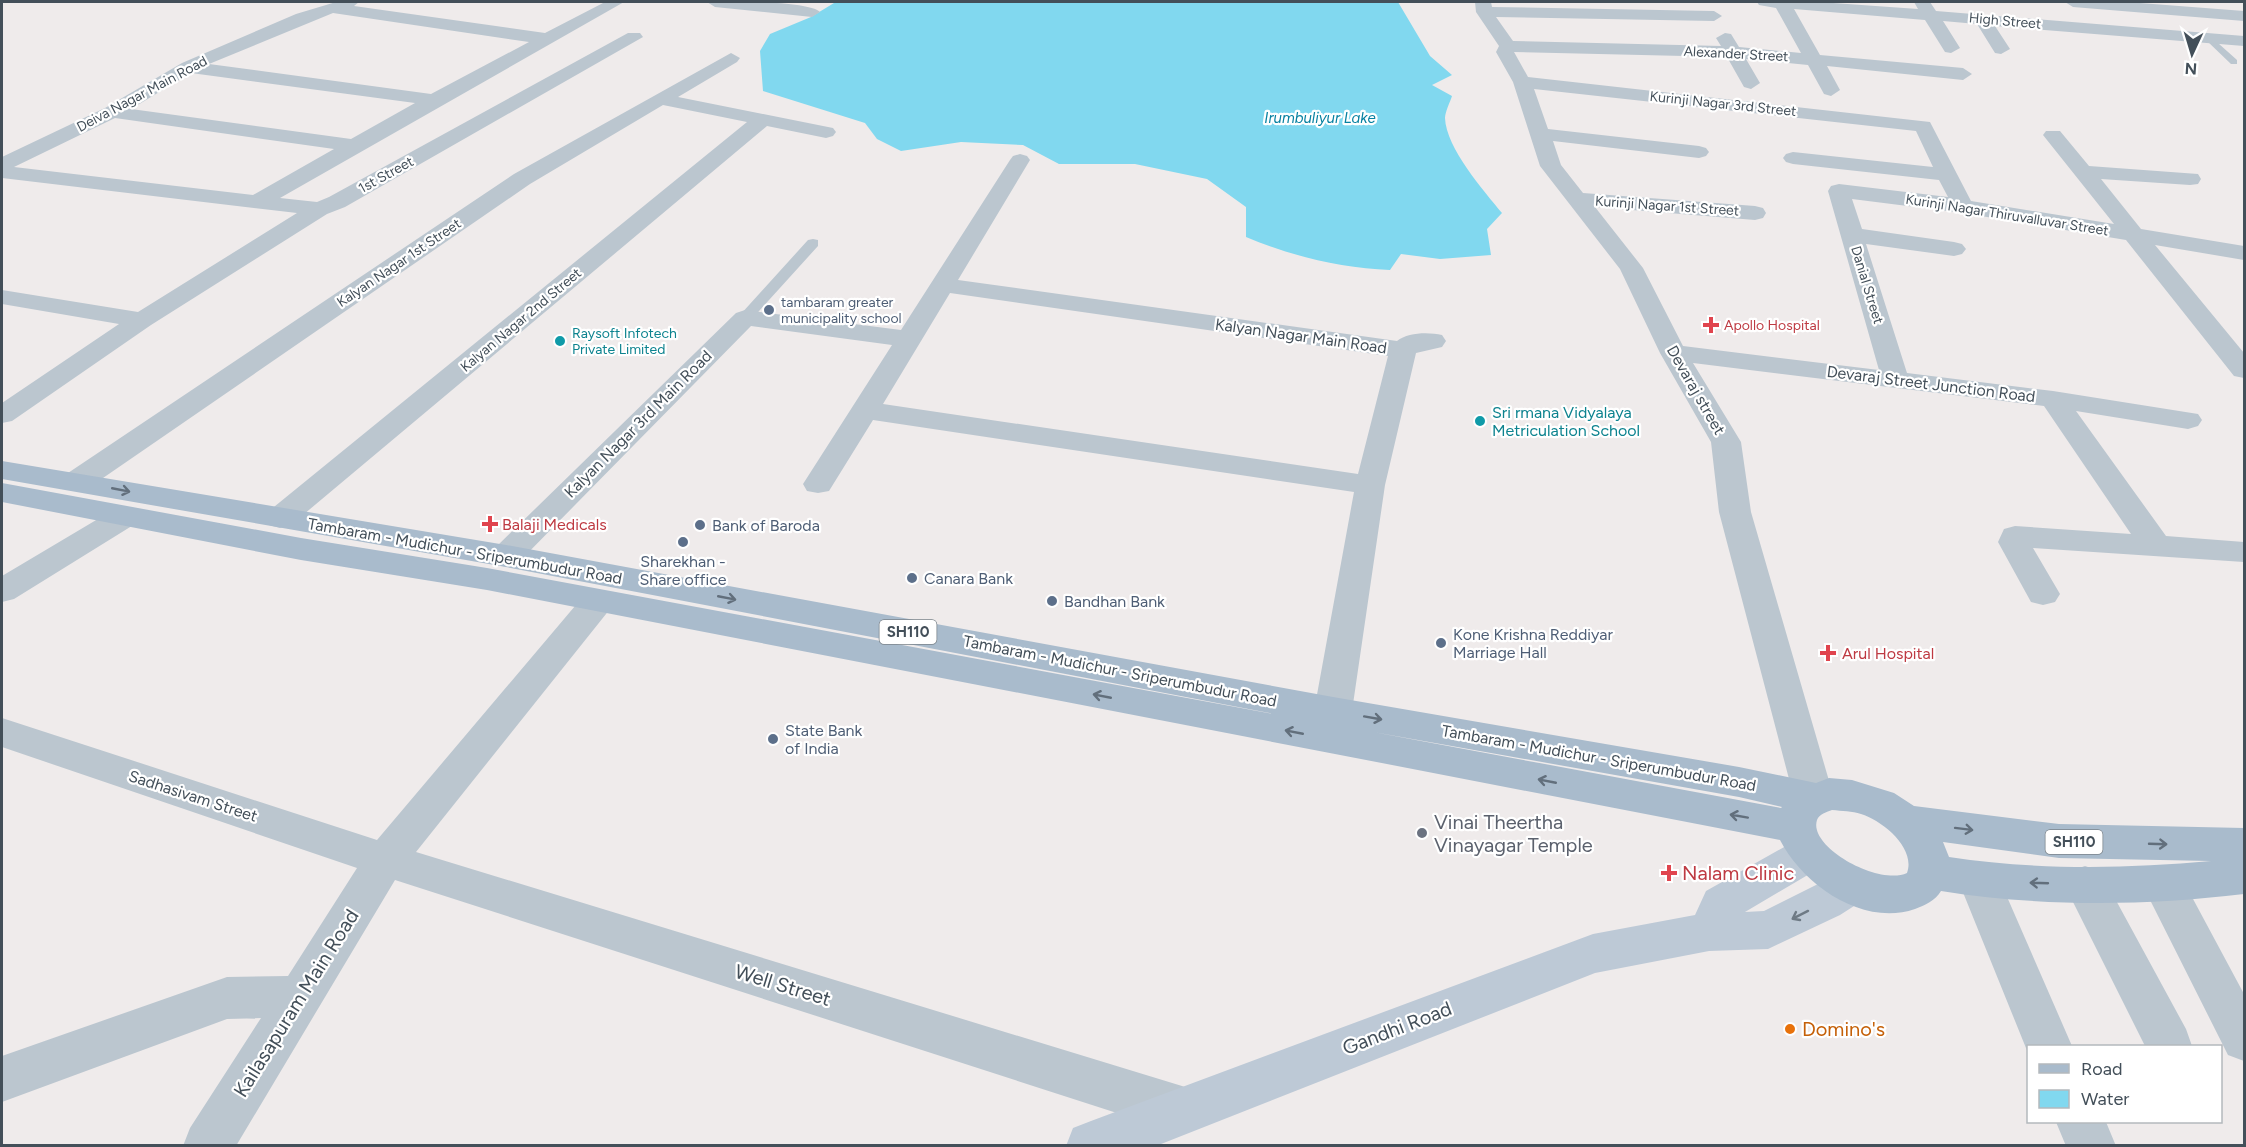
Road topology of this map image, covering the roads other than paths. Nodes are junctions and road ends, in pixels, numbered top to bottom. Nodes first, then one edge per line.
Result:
1 (351, 2) edge
2 (616, 2) edge
3 (715, 2) edge
4 (1774, 2) edge
5 (2073, 2) edge
6 (1478, 5) edge
7 (2173, 6) edge
8 (331, 8) junction
9 (1926, 8) edge
10 (1711, 9) edge
11 (813, 12) dead end
12 (2244, 16) edge
13 (1982, 19) junction
14 (634, 37) dead end
15 (2209, 38) junction
16 (547, 39) junction
17 (2244, 41) edge
18 (1951, 48) dead end
19 (1506, 49) junction
20 (2001, 49) dead end
21 (1731, 52) junction
22 (731, 58) dead end
23 (1813, 59) junction
24 (2234, 62) dead end
25 (188, 67) junction
26 (1963, 74) dead end
27 (1522, 82) junction
28 (1751, 84) dead end
29 (1832, 90) dead end
30 (661, 99) junction
31 (434, 100) junction
32 (112, 112) junction
33 (762, 120) junction
34 (826, 132) dead end
35 (1542, 134) junction
36 (2053, 135) dead end
37 (354, 146) junction
38 (1699, 152) dead end
39 (1793, 158) dead end
40 (1020, 160) dead end
41 (2, 165) edge
42 (2, 172) edge
43 (2084, 172) junction
44 (1948, 175) junction
45 (2190, 179) dead end
46 (1839, 191) joint
47 (1578, 199) junction
48 (257, 202) junction
49 (1963, 206) junction
50 (319, 209) junction
51 (1755, 213) dead end
52 (1852, 235) junction
53 (2138, 237) junction
54 (813, 243) dead end
55 (1954, 249) dead end
56 (2244, 253) edge
57 (942, 285) junction
58 (2, 297) edge
59 (745, 318) junction
60 (142, 320) junction
61 (908, 339) junction
62 (1433, 340) dead end
63 (1403, 350) junction
64 (1673, 353) junction
65 (2244, 370) edge
66 (1895, 379) junction
67 (2053, 399) junction
68 (865, 410) junction
69 (2, 415) edge
70 (2188, 420) dead end
71 (2, 470) edge
72 (76, 482) junction
73 (818, 484) dead end
74 (1370, 486) junction
75 (2, 492) edge
76 (124, 517) junction
77 (280, 518) junction
78 (2157, 546) junction
79 (2244, 552) edge
80 (506, 556) junction
81 (2, 591) edge
82 (2043, 594) dead end
83 (598, 601) junction
84 (1333, 711) junction
85 (2, 732) edge
86 (1906, 821) junction
87 (1806, 826) junction
88 (2244, 845) edge
89 (385, 860) junction
90 (1930, 872) junction
91 (2244, 876) edge
92 (1979, 880) junction
93 (2085, 884) junction
94 (2163, 885) junction
95 (1850, 886) junction
96 (1709, 932) junction
97 (300, 996) junction
98 (2244, 1038) edge
99 (2048, 1045) edge
100 (2169, 1045) edge
101 (2, 1079) edge
102 (1182, 1110) junction
103 (2081, 1123) edge
104 (208, 1146) edge
105 (1091, 1146) edge
106 (2091, 1146) edge

1 - 8 street, Deiva Nagar Main Road
2 - 16 street
3 - 11 street
4 - 9 street, High Street
4 - 23 street
5 - 7 street
6 - 10 street
6 - 19 street, Devaraj street
7 - 12 street
7 - 15 street
8 - 16 street
8 - 25 street, Deiva Nagar Main Road
9 - 13 street, High Street
9 - 18 street
10 - 21 street
13 - 15 street, High Street
13 - 20 street
14 - 50 street, 1st Street
15 - 17 street, High Street
15 - 24 lane
16 - 31 street
19 - 21 street, Alexander Street
19 - 27 street, Devaraj street
21 - 23 street, Alexander Street
21 - 28 street
22 - 30 street, Kalyan Nagar 1st Street
23 - 26 street, Alexander Street
23 - 29 street
25 - 31 street
25 - 32 street, Deiva Nagar Main Road
27 - 35 street, Devaraj street
27 - 44 street, Kurinji Nagar 3rd Street
30 - 33 street
30 - 72 street, Kalyan Nagar 1st Street
31 - 37 street
32 - 37 street
32 - 41 street, Deiva Nagar Main Road
33 - 34 street
33 - 77 street, Kalyan Nagar 2nd Street
35 - 38 street
35 - 47 street, Devaraj street
36 - 43 street
37 - 48 street
39 - 44 street
40 - 57 street
42 - 48 street
43 - 45 street
43 - 53 street
44 - 49 street
46 - 49 street, Kurinji Nagar Thiruvalluvar Street
46 - 52 street, Danial Street
47 - 51 street, Kurinji Nagar 1st Street
47 - 64 street, Devaraj street
48 - 50 street
49 - 53 street, Kurinji Nagar Thiruvalluvar Street
50 - 60 street, 1st Street
52 - 55 street
52 - 66 street, Danial Street
53 - 56 street, Kurinji Nagar Thiruvalluvar Street
53 - 65 street
54 - 59 lane
57 - 61 street
57 - 63 street, Kalyan Nagar Main Road
58 - 60 street
59 - 61 street
59 - 80 street, Kalyan Nagar 3rd Main Road
60 - 69 street, 1st Street
61 - 68 street
62 - 63 street
63 - 74 street, Kalyan Nagar Main Road
64 - 66 street, Devaraj Street Junction Road
64 - 87 street, Devaraj street
66 - 67 street, Devaraj Street Junction Road
67 - 70 street, Devaraj Street Junction Road
67 - 78 street
68 - 73 street
68 - 74 street
71 - 72 main road, Tambaram - Mudichur - Sriperumbudur Road / SH110
72 -> 77 main road, Tambaram - Mudichur - Sriperumbudur Road / SH110
74 - 84 street, Kalyan Nagar Main Road
75 - 76 main road, Tambaram - Mudichur - Sriperumbudur Road / SH110
76 - 81 street
76 - 83 main road, Tambaram - Mudichur - Sriperumbudur Road / SH110
77 - 80 main road, Tambaram - Mudichur - Sriperumbudur Road / SH110
78 - 79 street
78 - 82 street
80 -> 84 main road, Tambaram - Mudichur - Sriperumbudur Road / SH110
87 -> 83 main road, Tambaram - Mudichur - Sriperumbudur Road / SH110
83 - 89 street, Kailasapuram Main Road
84 -> 87 main road, Tambaram - Mudichur - Sriperumbudur Road / SH110
85 - 89 street, Sadhasivam Street
86 - 87 main road
86 -> 88 main road, SH110
86 - 90 main road
87 - 95 main road
87 - 96 main road
89 - 97 street, Kailasapuram Main Road
89 - 102 street, Well Street
90 - 92 main road
90 - 95 main road
91 - 94 main road
93 -> 92 main road
92 - 99 street
93 - 94 main road
93 - 100 street
94 - 98 street
95 -> 96 main road, Gandhi Road
96 - 102 main road, Gandhi Road
97 - 101 street
97 - 104 street, Kailasapuram Main Road
102 - 105 main road, Gandhi Road
103 - 106 street

